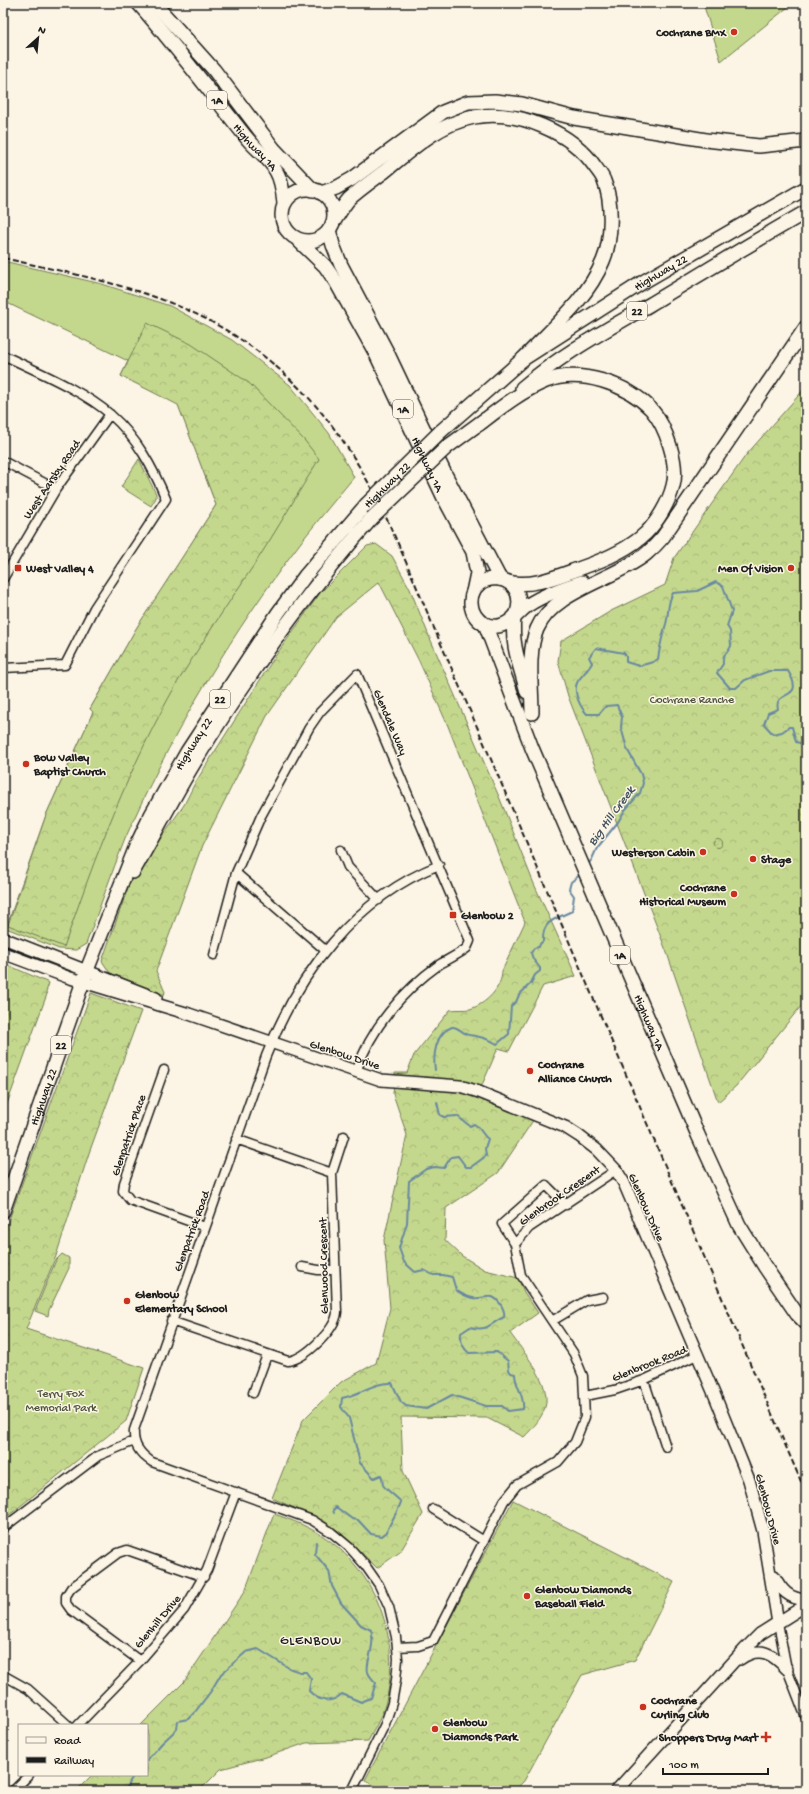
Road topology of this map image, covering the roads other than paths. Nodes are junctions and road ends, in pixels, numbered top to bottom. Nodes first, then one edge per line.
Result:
1 (138, 3) edge
2 (154, 3) edge
3 (806, 141) edge
4 (806, 188) edge
5 (317, 191) junction
6 (284, 204) junction
7 (806, 212) edge
8 (331, 227) junction
9 (298, 240) junction
10 (806, 326) edge
11 (3, 355) edge
12 (523, 359) junction
13 (110, 414) junction
14 (478, 425) junction
15 (3, 461) edge
16 (56, 489) junction
17 (6, 564) edge
18 (619, 570) junction
19 (3, 579) edge
20 (504, 580) junction
21 (473, 592) junction
22 (516, 615) junction
23 (485, 624) junction
24 (3, 668) edge
25 (532, 714) junction
26 (532, 748) junction
27 (341, 850) dead end
28 (439, 865) junction
29 (236, 873) junction
30 (379, 900) junction
31 (108, 916) junction
32 (3, 938) edge
33 (325, 950) junction
34 (3, 953) edge
35 (214, 955) dead end
36 (85, 976) junction
37 (271, 1042) junction
38 (164, 1070) dead end
39 (356, 1072) junction
40 (344, 1136) dead end
41 (236, 1139) junction
42 (616, 1170) junction
43 (332, 1173) junction
44 (566, 1205) junction
45 (3, 1211) edge
46 (205, 1227) junction
47 (515, 1244) junction
48 (302, 1267) dead end
49 (335, 1270) junction
50 (781, 1289) junction
51 (603, 1297) dead end
52 (806, 1314) edge
53 (171, 1321) junction
54 (552, 1321) junction
55 (806, 1324) edge
56 (267, 1355) junction
57 (698, 1355) junction
58 (644, 1380) junction
59 (253, 1393) dead end
60 (585, 1396) junction
61 (134, 1441) junction
62 (666, 1447) dead end
63 (236, 1492) junction
64 (433, 1509) dead end
65 (3, 1528) edge
66 (484, 1541) junction
67 (769, 1568) junction
68 (204, 1577) junction
69 (806, 1600) edge
70 (806, 1605) edge
71 (778, 1623) junction
72 (397, 1647) junction
73 (140, 1661) junction
74 (787, 1669) junction
75 (726, 1670) junction
76 (3, 1675) edge
77 (806, 1718) edge
78 (67, 1724) edge
79 (79, 1724) edge
80 (28, 1776) edge
81 (13, 1791) edge
82 (352, 1791) edge
83 (616, 1791) edge

1 - 6 main road, Highway 1A / 1A
2 - 5 main road, Highway 1A / 1A
3 - 5 main road
4 - 12 main road, Highway 22 / 22
5 - 6 main road
5 - 8 main road
6 - 9 main road
7 - 14 main road, Highway 22 / 22
8 - 9 main road
8 - 12 main road
8 - 20 main road, Highway 1A / 1A
9 - 21 main road, Highway 1A / 1A
10 - 18 main road
11 - 13 street
12 - 31 main road, Highway 22 / 22, bridge
13 - 16 street, West Aarsby Road
13 - 24 street
14 - 20 main road
14 - 31 main road, Highway 22 / 22, bridge
15 - 16 street
16 - 17 street, West Aarsby Road
17 - 19 street, West Aarsby Road
18 - 22 main road
18 - 25 main road
20 - 21 main road
20 - 22 main road
21 - 23 main road
22 - 23 main road
22 - 25 main road, Highway 1A / 1A
23 - 26 main road, Highway 1A / 1A
25 - 26 main road, Highway 1A / 1A
26 - 50 main road, Highway 1A / 1A
27 - 30 street
28 - 29 street, Glendale Way
28 - 30 street, Glenpatrick Road
28 - 39 street, Glendale Way
29 - 33 street
29 - 35 street
30 - 33 street, Glenpatrick Road
31 - 36 main road, Highway 22 / 22
32 - 36 street
33 - 37 street, Glenpatrick Road
34 - 36 street
36 - 37 street, Glenbow Drive
36 - 45 main road, Highway 22 / 22
37 - 39 street, Glenbow Drive
37 - 41 street, Glenpatrick Road
38 - 46 street, Glenpatrick Place
39 - 42 street, Glenbow Drive
40 - 43 street, Glenwood Crescent
41 - 43 street
41 - 46 street, Glenpatrick Road
42 - 44 street, Glenbrook Crescent
42 - 57 street, Glenbow Drive
43 - 49 street, Glenwood Crescent
44 - 47 street, Glenbrook Crescent
44 - 47 street
46 - 53 street, Glenpatrick Road
47 - 54 street, Glenbrook Crescent
48 - 49 street
49 - 56 street, Glenwood Crescent
50 - 52 main road, Highway 1A / 1A
50 - 55 main road, Highway 1A / 1A
51 - 54 street
53 - 56 street, Glenwood Crescent
53 - 61 street, Glenpatrick Road
54 - 60 street, Glenbrook Crescent
56 - 59 street
57 - 58 street, Glenbrook Road
57 - 67 street, Glenbow Drive
58 - 60 street, Glenbrook Road
58 - 62 street
60 - 66 street, Glenbrook Crescent
61 - 63 street
61 - 65 street
63 - 68 street, Glenhill Drive
63 - 72 street
64 - 66 street
66 - 72 street, Glenbrook Crescent
67 - 69 street
67 - 71 street, Glenbow Drive
68 - 73 street, Glenhill Drive
68 - 73 street
70 - 71 street
71 - 74 street
71 - 75 street
72 - 82 street
73 - 79 street, Glenhill Drive
74 - 75 street
74 - 77 street
75 - 83 street
76 - 78 street
80 - 81 street

